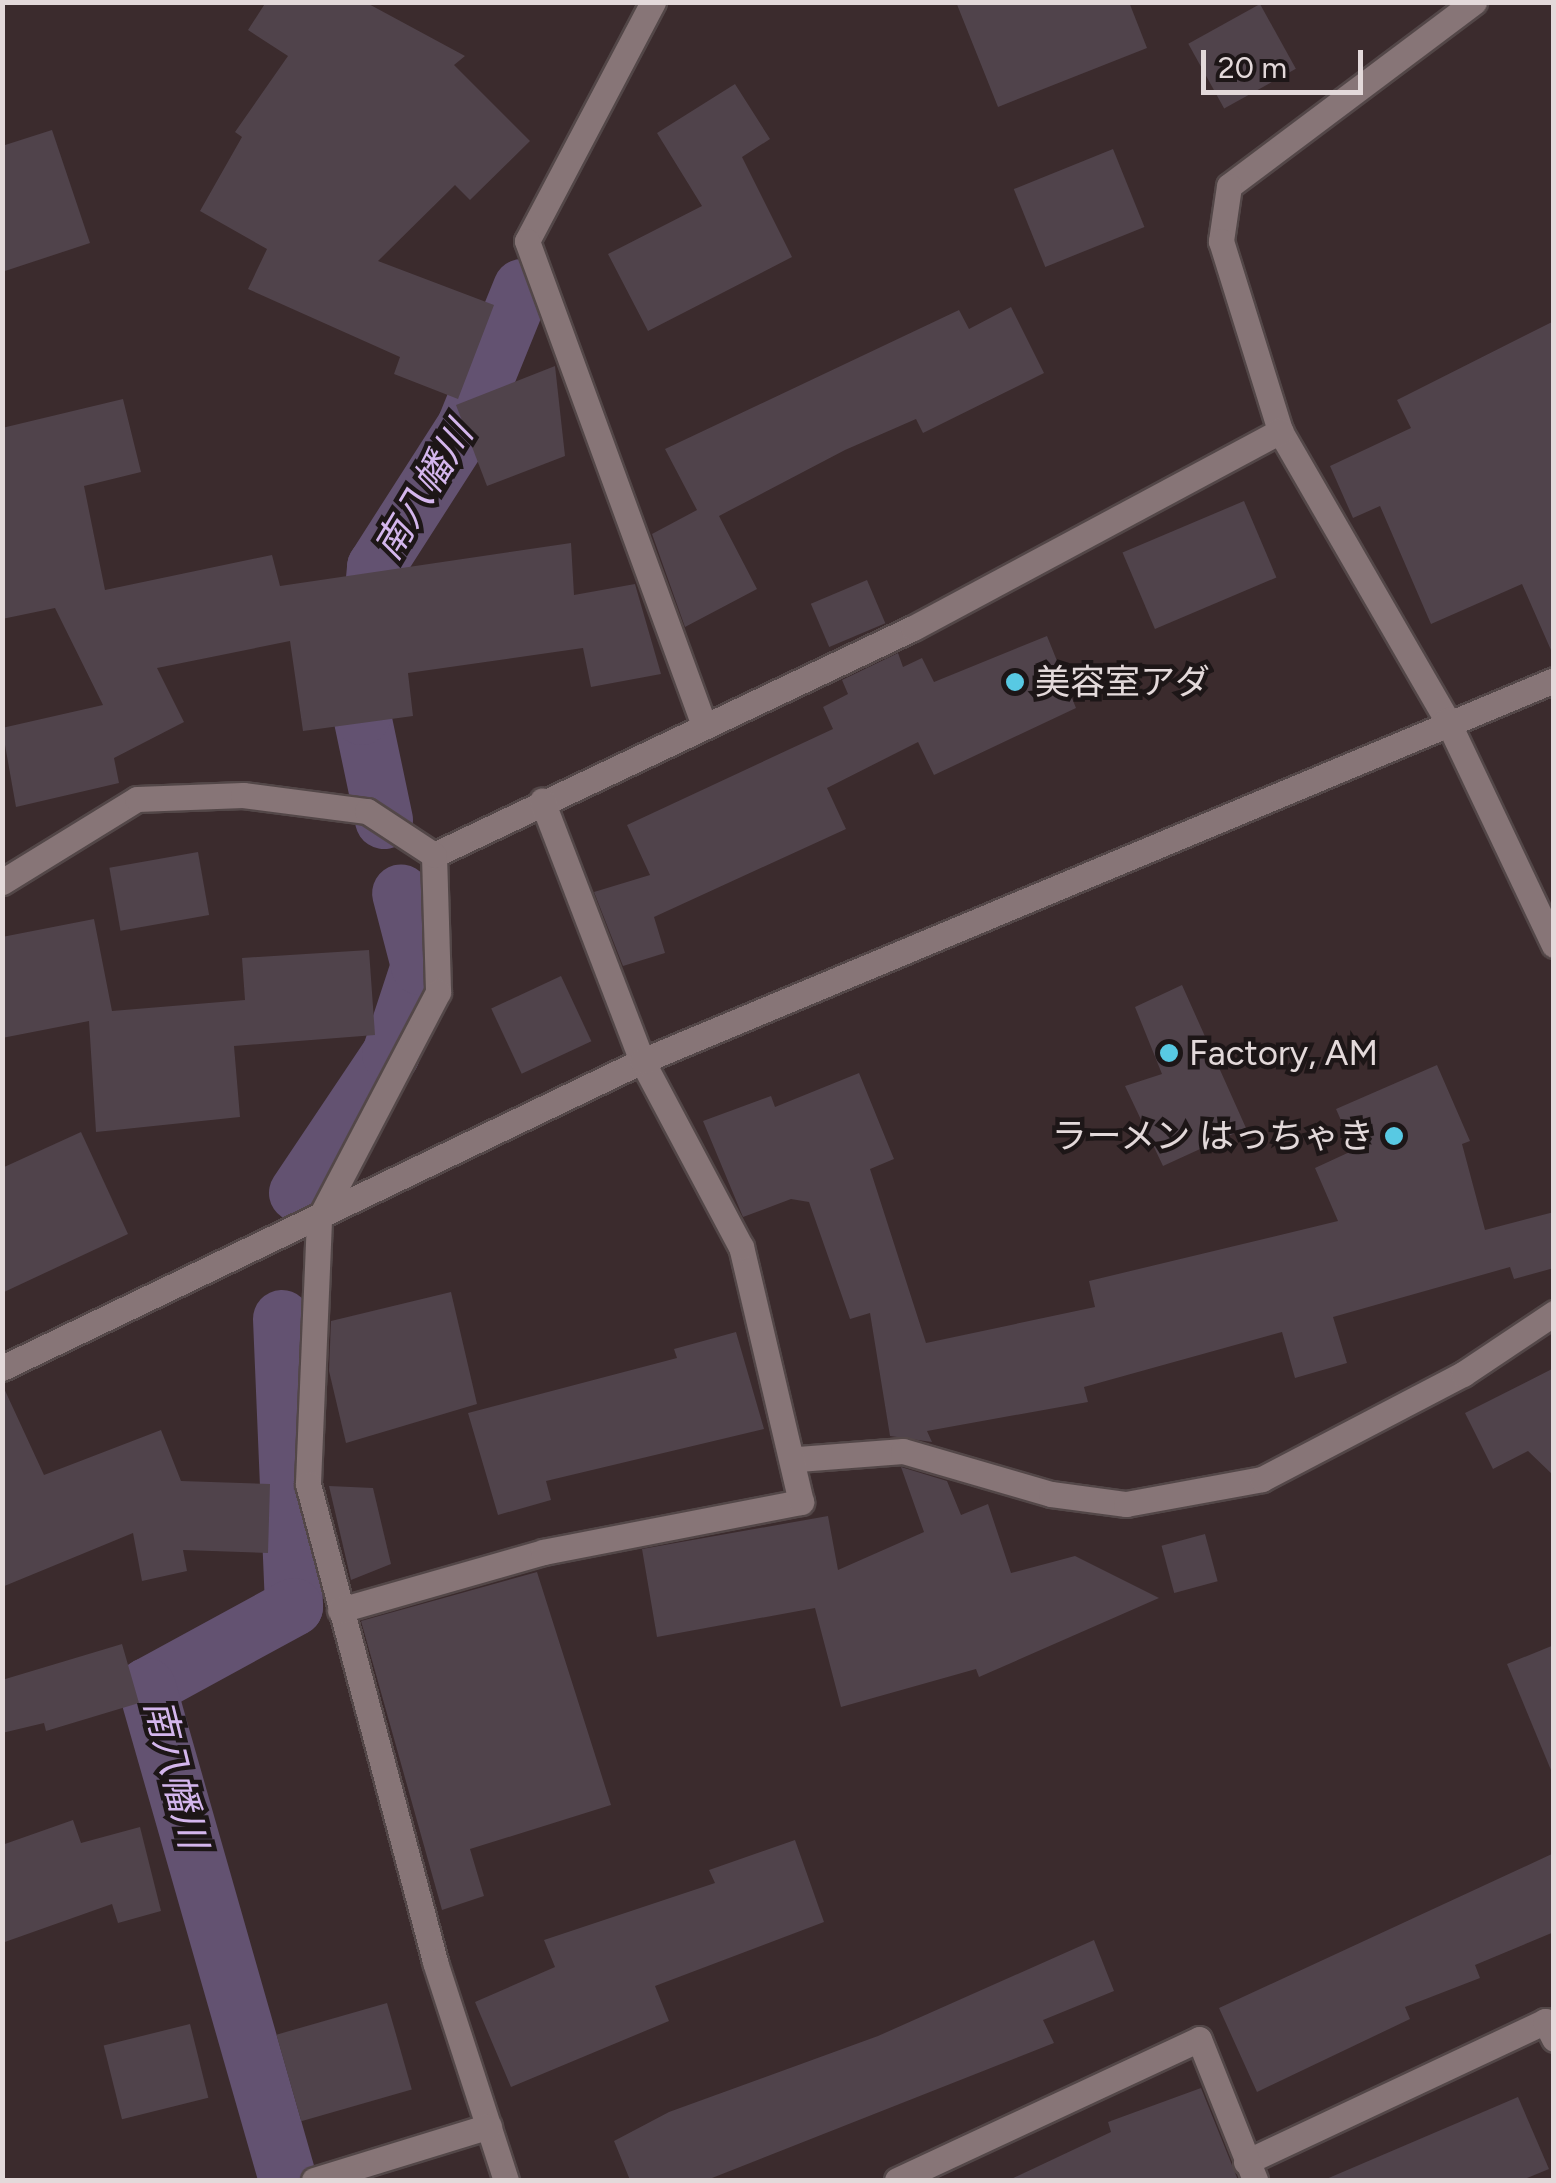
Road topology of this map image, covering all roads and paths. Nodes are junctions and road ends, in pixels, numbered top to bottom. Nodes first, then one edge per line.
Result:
1 (653, 2) edge
2 (1474, 2) edge
3 (1280, 431) junction
4 (1554, 680) edge
5 (702, 720) junction
6 (1448, 720) junction
7 (542, 801) junction
8 (434, 855) junction
9 (2, 882) edge
10 (1554, 945) edge
11 (642, 1061) junction
12 (319, 1220) junction
13 (1554, 1314) edge
14 (2, 1368) edge
15 (798, 1459) junction
16 (340, 1610) junction
17 (1554, 2039) edge
18 (489, 2126) junction
19 (1250, 2171) edge
20 (314, 2180) edge
21 (506, 2180) edge
22 (897, 2180) edge

1 - 5 street
2 - 3 street
3 - 5 street
3 - 6 street
4 - 6 street
5 - 7 street
6 - 10 street
6 - 11 street
7 - 8 street
7 - 11 street
8 - 9 street
8 - 12 street
11 - 12 street
11 - 15 street
12 - 14 street
12 - 16 street
13 - 15 street
15 - 16 street
16 - 18 street
17 - 19 street
18 - 20 street
18 - 21 street
19 - 22 street

